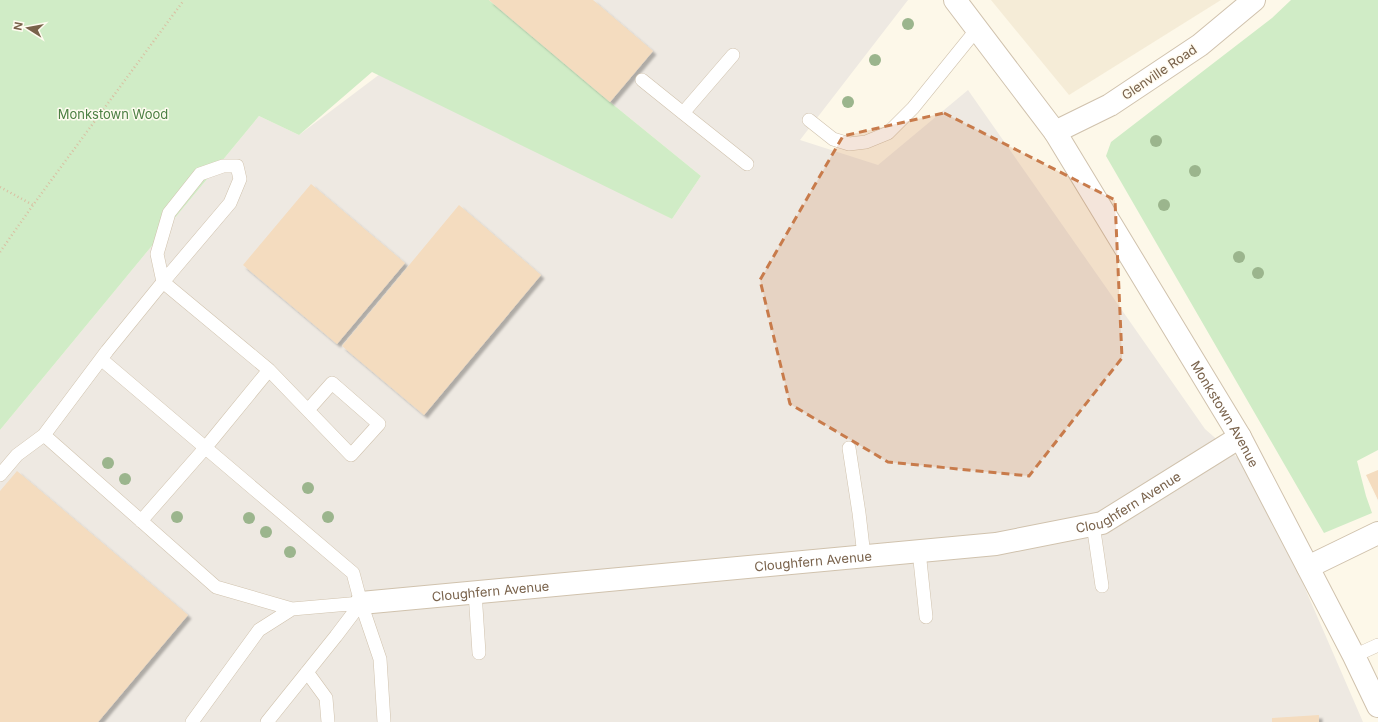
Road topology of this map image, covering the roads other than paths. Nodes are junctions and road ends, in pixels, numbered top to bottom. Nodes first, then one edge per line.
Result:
1 (955, 0) edge
2 (1254, 0) edge
3 (977, 29) junction
4 (733, 55) dead end
5 (642, 80) dead end
6 (683, 114) junction
7 (809, 120) dead end
8 (1055, 132) junction
9 (747, 164) dead end
10 (163, 282) junction
11 (101, 359) junction
12 (269, 370) junction
13 (308, 410) junction
14 (44, 434) junction
15 (1240, 437) junction
16 (206, 447) junction
17 (849, 448) dead end
18 (0, 475) edge
19 (141, 521) junction
20 (1093, 524) junction
21 (1378, 533) edge
22 (919, 551) junction
23 (864, 556) junction
24 (1308, 567) junction
25 (1102, 586) dead end
26 (475, 592) junction
27 (361, 603) junction
28 (292, 609) junction
29 (926, 616) dead end
30 (1378, 645) edge
31 (479, 653) dead end
32 (1354, 656) junction
33 (307, 672) junction
34 (1378, 706) edge
35 (269, 720) edge
36 (192, 722) edge
37 (328, 722) edge
38 (384, 722) edge

1 - 3 street, Monkstown Avenue
2 - 8 street, Glenville Road
3 - 7 lane
3 - 8 street, Monkstown Avenue
4 - 6 lane
5 - 6 lane
6 - 9 lane
8 - 15 street, Monkstown Avenue
10 - 10 lane
10 - 11 lane
10 - 12 lane
11 - 14 lane
11 - 16 lane
12 - 13 lane
12 - 16 lane
13 - 13 lane
14 - 18 lane
14 - 19 lane
15 - 20 street, Cloughfern Avenue
15 - 24 street, Monkstown Avenue
16 - 19 lane
16 - 27 lane
17 - 23 lane
19 - 28 lane
20 - 22 street, Cloughfern Avenue
20 - 25 lane
21 - 24 street
22 - 23 street, Cloughfern Avenue
22 - 29 lane
23 - 26 street, Cloughfern Avenue
24 - 32 street, Monkstown Avenue
26 - 27 street, Cloughfern Avenue
26 - 31 lane
27 - 28 lane
27 - 33 lane
27 - 38 lane
28 - 36 lane
30 - 32 lane
32 - 34 street, Monkstown Avenue
33 - 35 lane
33 - 37 lane

